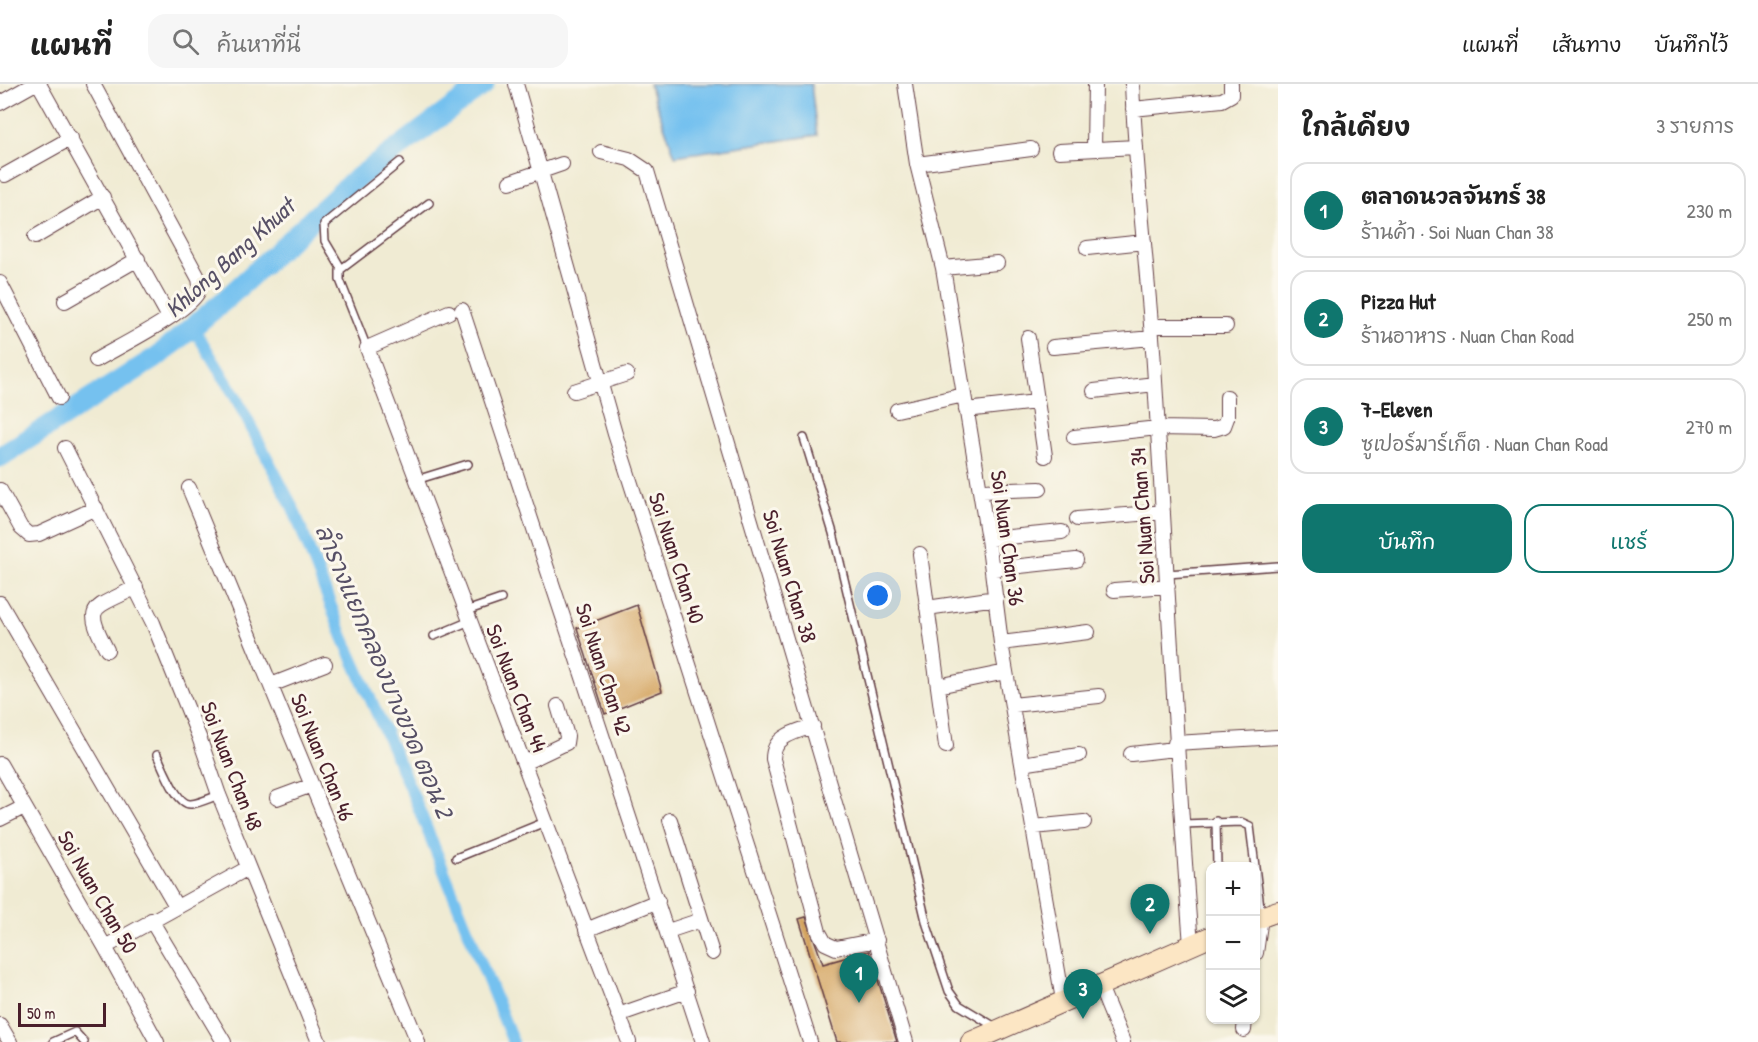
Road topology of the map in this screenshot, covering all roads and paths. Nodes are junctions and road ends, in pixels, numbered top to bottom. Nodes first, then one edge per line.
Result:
1 (36, 84) edge
2 (93, 84) edge
3 (516, 84) edge
4 (905, 84) edge
5 (1095, 84) edge
6 (1131, 84) edge
7 (1231, 84) edge
8 (0, 103) edge
9 (1133, 109) junction
10 (71, 138) junction
11 (1136, 147) junction
12 (1031, 149) dead end
13 (1094, 149) junction
14 (1059, 151) dead end
15 (601, 152) dead end
16 (400, 162) dead end
17 (562, 164) dead end
18 (917, 164) junction
19 (540, 172) junction
20 (5, 175) dead end
21 (510, 182) dead end
22 (103, 197) junction
23 (429, 203) dead end
24 (35, 237) dead end
25 (1144, 242) junction
26 (1087, 248) dead end
27 (138, 260) junction
28 (997, 263) dead end
29 (341, 268) junction
30 (943, 268) junction
31 (0, 283) edge
32 (65, 301) dead end
33 (169, 317) junction
34 (1226, 326) dead end
35 (1151, 332) junction
36 (1028, 338) dead end
37 (1053, 347) dead end
38 (367, 348) junction
39 (96, 360) dead end
40 (627, 374) dead end
41 (600, 382) junction
42 (1155, 384) junction
43 (574, 391) dead end
44 (1094, 391) dead end
45 (964, 395) junction
46 (1227, 397) dead end
47 (59, 398) dead end
48 (1036, 402) junction
49 (897, 410) dead end
50 (966, 410) junction
51 (1158, 428) junction
52 (804, 438) dead end
53 (1074, 438) dead end
54 (65, 448) dead end
55 (1045, 456) dead end
56 (468, 464) dead end
57 (416, 480) junction
58 (189, 488) dead end
59 (1040, 489) dead end
60 (0, 490) edge
61 (981, 491) junction
62 (96, 508) junction
63 (1163, 512) junction
64 (1077, 519) dead end
65 (1062, 532) dead end
66 (988, 539) junction
67 (920, 554) dead end
68 (1076, 560) dead end
69 (1278, 566) edge
70 (992, 570) junction
71 (1168, 580) junction
72 (136, 587) junction
73 (1114, 590) dead end
74 (996, 598) junction
75 (501, 599) dead end
76 (0, 603) edge
77 (927, 608) junction
78 (468, 616) junction
79 (1088, 632) dead end
80 (434, 636) dead end
81 (1001, 643) junction
82 (107, 650) dead end
83 (325, 664) dead end
84 (1006, 672) junction
85 (271, 685) junction
86 (938, 686) junction
87 (1099, 696) dead end
88 (1012, 705) junction
89 (558, 706) dead end
90 (813, 726) junction
91 (1278, 737) edge
92 (946, 746) dead end
93 (1175, 746) junction
94 (1131, 754) dead end
95 (157, 755) dead end
96 (1079, 755) dead end
97 (524, 763) junction
98 (0, 764) edge
99 (1022, 764) junction
100 (312, 785) junction
101 (219, 795) junction
102 (277, 798) dead end
103 (24, 807) junction
104 (0, 819) edge
105 (670, 820) dead end
106 (545, 822) junction
107 (1084, 822) dead end
108 (1216, 822) junction
109 (1182, 825) junction
110 (1033, 827) junction
111 (456, 858) dead end
112 (1217, 862) edge
113 (248, 868) junction
114 (658, 901) junction
115 (176, 906) junction
116 (1265, 916) edge
117 (152, 920) junction
118 (701, 920) junction
119 (586, 930) junction
120 (668, 931) junction
121 (1260, 937) edge
122 (1206, 939) edge
123 (877, 940) junction
124 (1191, 945) junction
125 (105, 946) junction
126 (712, 953) dead end
127 (1100, 984) junction
128 (687, 991) junction
129 (1063, 1000) junction
130 (618, 1015) junction
131 (0, 1025) edge
132 (999, 1029) junction
133 (10, 1042) edge
134 (53, 1042) edge
135 (84, 1042) edge
136 (157, 1042) edge
137 (224, 1042) edge
138 (320, 1042) edge
139 (418, 1042) edge
140 (629, 1042) edge
141 (704, 1042) edge
142 (810, 1042) edge
143 (906, 1042) edge
144 (971, 1042) edge
145 (1123, 1042) edge

1 - 8 street
1 - 10 street
2 - 33 street
3 - 19 street, Soi Nuan Chan 40
4 - 18 street, Soi Nuan Chan 36
5 - 13 street
6 - 9 street, Soi Nuan Chan 34
7 - 9 street
9 - 11 street, Soi Nuan Chan 34
10 - 20 street
10 - 22 street
11 - 13 street
11 - 25 street, Soi Nuan Chan 34
12 - 18 street
13 - 14 street
15 - 90 street, Soi Nuan Chan 38
16 - 29 lane
17 - 19 street
18 - 30 street, Soi Nuan Chan 36
19 - 21 street
19 - 41 street, Soi Nuan Chan 40
22 - 24 street
22 - 27 street
23 - 29 lane
25 - 26 street
25 - 35 street, Soi Nuan Chan 34
27 - 32 street
27 - 33 street
28 - 30 street
29 - 38 lane
30 - 45 street, Soi Nuan Chan 36
31 - 47 street
33 - 39 street
34 - 35 street
35 - 37 street
35 - 42 street, Soi Nuan Chan 34
36 - 48 street
38 - 57 street, Soi Nuan Chan 44
38 - 114 street, Soi Nuan Chan 42
40 - 41 street
41 - 43 street
41 - 142 street, Soi Nuan Chan 40
42 - 44 street
42 - 51 street, Soi Nuan Chan 34
45 - 49 street
45 - 50 street, Soi Nuan Chan 36
46 - 51 street
48 - 50 street
48 - 55 street
50 - 61 street, Soi Nuan Chan 36
51 - 53 street
51 - 63 street, Soi Nuan Chan 34
52 - 132 lane
54 - 62 street, Soi Nuan Chan 48
56 - 57 lane
57 - 78 street, Soi Nuan Chan 44
58 - 85 street, Soi Nuan Chan 46
59 - 61 street
60 - 62 street
61 - 66 street, Soi Nuan Chan 36
62 - 72 street, Soi Nuan Chan 48
63 - 64 street
63 - 71 street, Soi Nuan Chan 34
65 - 66 street
66 - 70 street, Soi Nuan Chan 36
67 - 77 street
68 - 70 street
69 - 71 lane
70 - 74 street, Soi Nuan Chan 36
71 - 73 street
71 - 93 street, Soi Nuan Chan 34
72 - 82 street
72 - 101 street, Soi Nuan Chan 48
74 - 77 street
74 - 81 street, Soi Nuan Chan 36
75 - 78 lane
76 - 115 street
77 - 86 street
78 - 80 lane
78 - 97 street, Soi Nuan Chan 44
79 - 81 street
81 - 84 street, Soi Nuan Chan 36
83 - 85 street
84 - 86 street
84 - 88 street, Soi Nuan Chan 36
85 - 100 street, Soi Nuan Chan 46
86 - 92 street
87 - 88 street
88 - 99 street, Soi Nuan Chan 36
89 - 97 street
90 - 123 street, Soi Nuan Chan 38
90 - 123 street
91 - 93 street
93 - 94 street
93 - 109 street, Soi Nuan Chan 34
95 - 101 lane
96 - 99 street
97 - 106 street, Soi Nuan Chan 44
98 - 103 street, Soi Nuan Chan 50
99 - 110 street, Soi Nuan Chan 36
100 - 102 street
100 - 139 street, Soi Nuan Chan 46
101 - 113 street, Soi Nuan Chan 48
103 - 104 street
103 - 125 street, Soi Nuan Chan 50
105 - 118 street
106 - 111 lane
106 - 119 street, Soi Nuan Chan 44
107 - 110 street
108 - 109 lane
108 - 112 lane
108 - 116 lane
109 - 124 street, Soi Nuan Chan 34
110 - 129 street, Soi Nuan Chan 36
113 - 115 street
113 - 138 street, Soi Nuan Chan 48
114 - 119 street
114 - 120 street, Soi Nuan Chan 42
115 - 117 street
116 - 121 street
117 - 125 street
117 - 137 street
118 - 120 street
118 - 126 street
119 - 130 street, Soi Nuan Chan 44
120 - 128 street, Soi Nuan Chan 42
122 - 124 main road
123 - 143 street, Soi Nuan Chan 38
124 - 127 main road
125 - 136 street, Soi Nuan Chan 50
127 - 129 main road
127 - 145 street
128 - 130 street
128 - 141 street, Soi Nuan Chan 42
129 - 132 main road
130 - 140 street, Soi Nuan Chan 44
131 - 133 street
132 - 144 main road
134 - 135 lane

